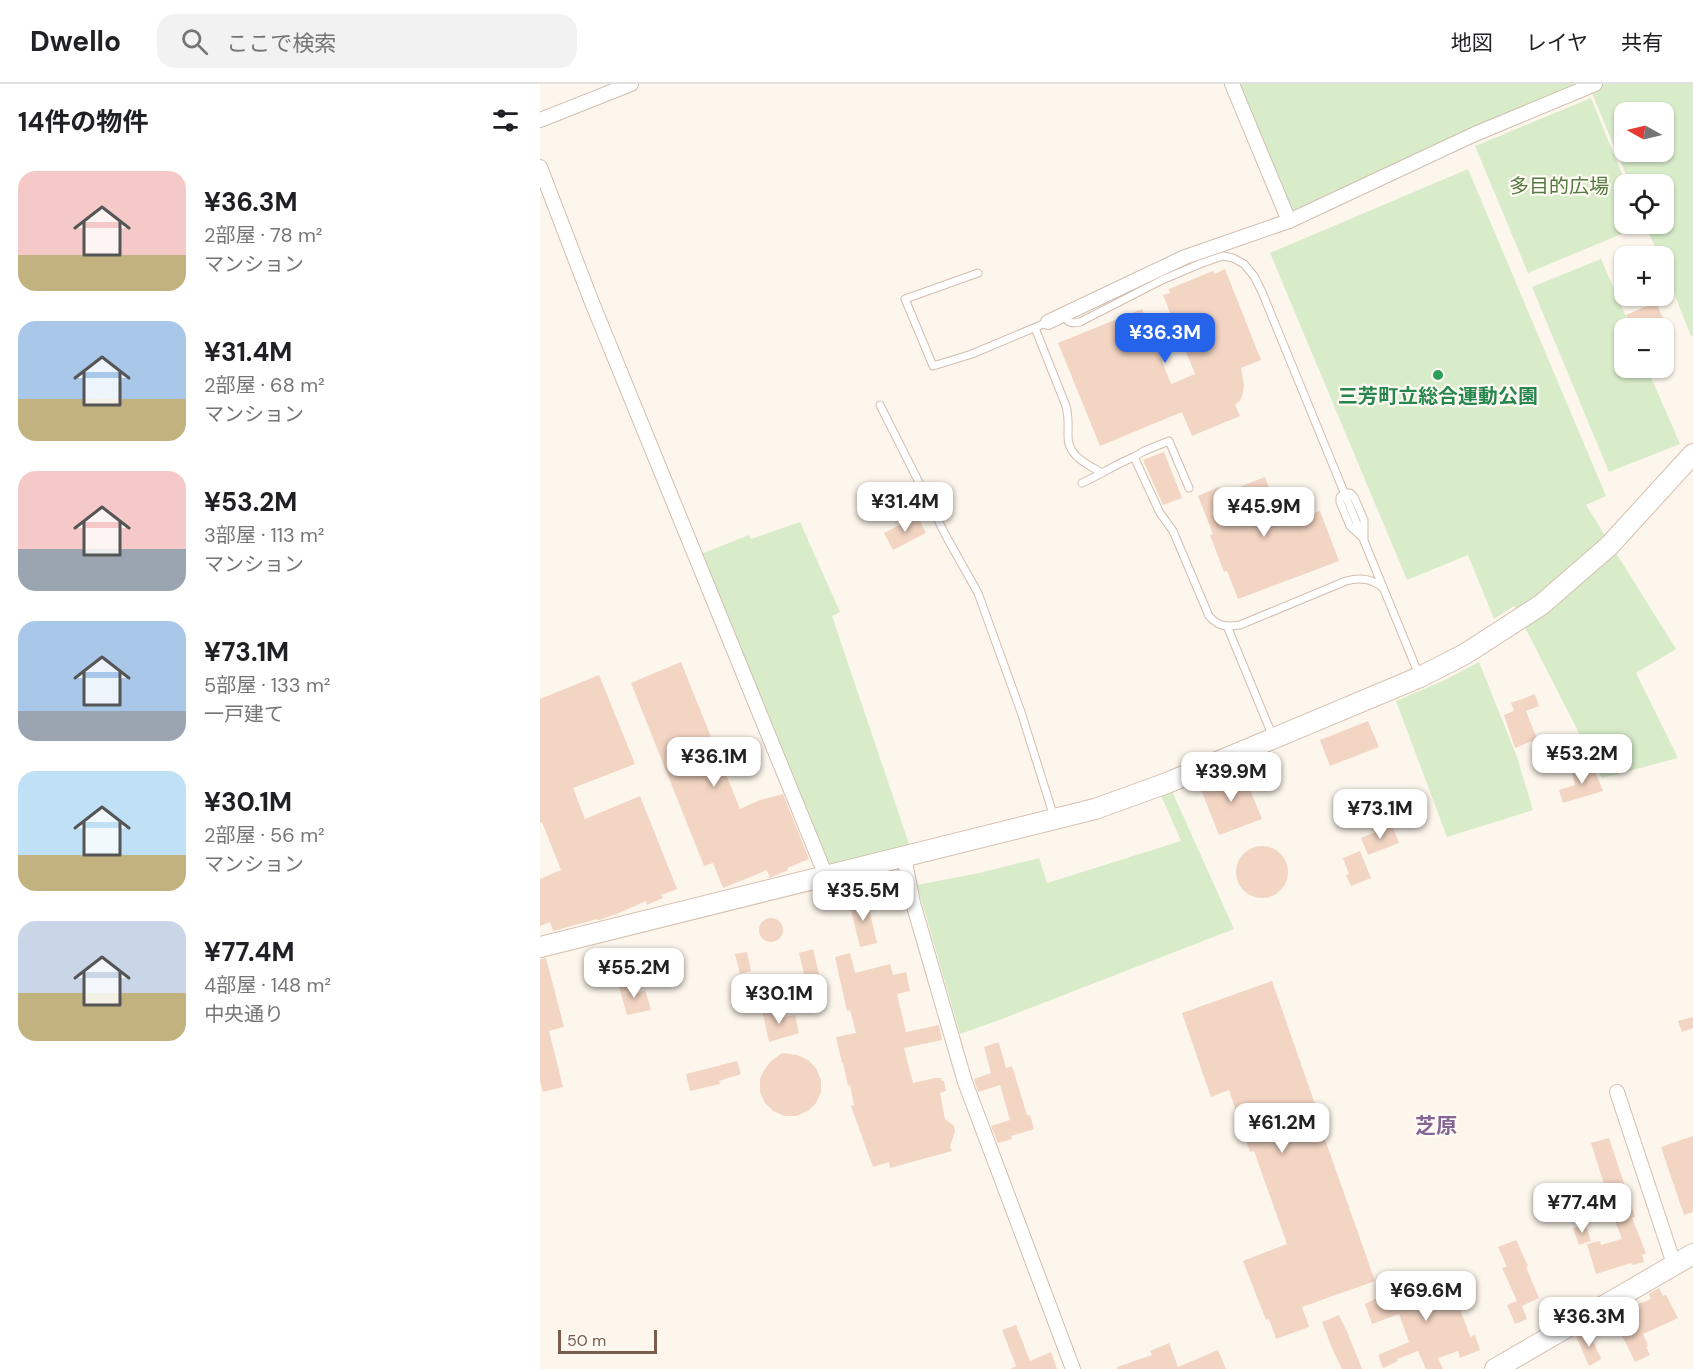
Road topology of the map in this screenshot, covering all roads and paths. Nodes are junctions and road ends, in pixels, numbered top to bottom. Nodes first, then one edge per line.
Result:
1 (631, 84) edge
2 (1232, 84) edge
3 (1594, 84) edge
4 (540, 120) edge
5 (540, 167) edge
6 (544, 187) edge
7 (1289, 221) junction
8 (978, 273) dead end
9 (1063, 315) junction
10 (1041, 325) junction
11 (880, 405) dead end
12 (1693, 454) edge
13 (1134, 457) junction
14 (1102, 473) junction
15 (1082, 483) dead end
16 (1189, 488) dead end
17 (1385, 590) junction
18 (1227, 626) junction
19 (1420, 677) junction
20 (1274, 738) junction
21 (1055, 820) junction
22 (904, 857) junction
23 (826, 876) junction
24 (540, 947) edge
25 (1617, 1092) dead end
26 (1693, 1254) edge
27 (1674, 1264) junction
28 (1073, 1369) edge
29 (1495, 1369) edge

1 - 4 street
2 - 7 street
3 - 7 street
5 - 6 street
6 - 23 street
7 - 9 street
8 - 10 lane
9 - 10 street
9 - 17 lane
10 - 14 lane
11 - 21 lane
12 - 19 street
13 - 14 lane
13 - 16 lane
13 - 18 lane
14 - 15 lane
17 - 18 lane
17 - 19 lane
18 - 20 lane
19 - 20 street
20 - 21 street
21 - 22 street
22 - 23 street
22 - 28 street
23 - 24 street
25 - 27 street
26 - 27 street
27 - 29 street

